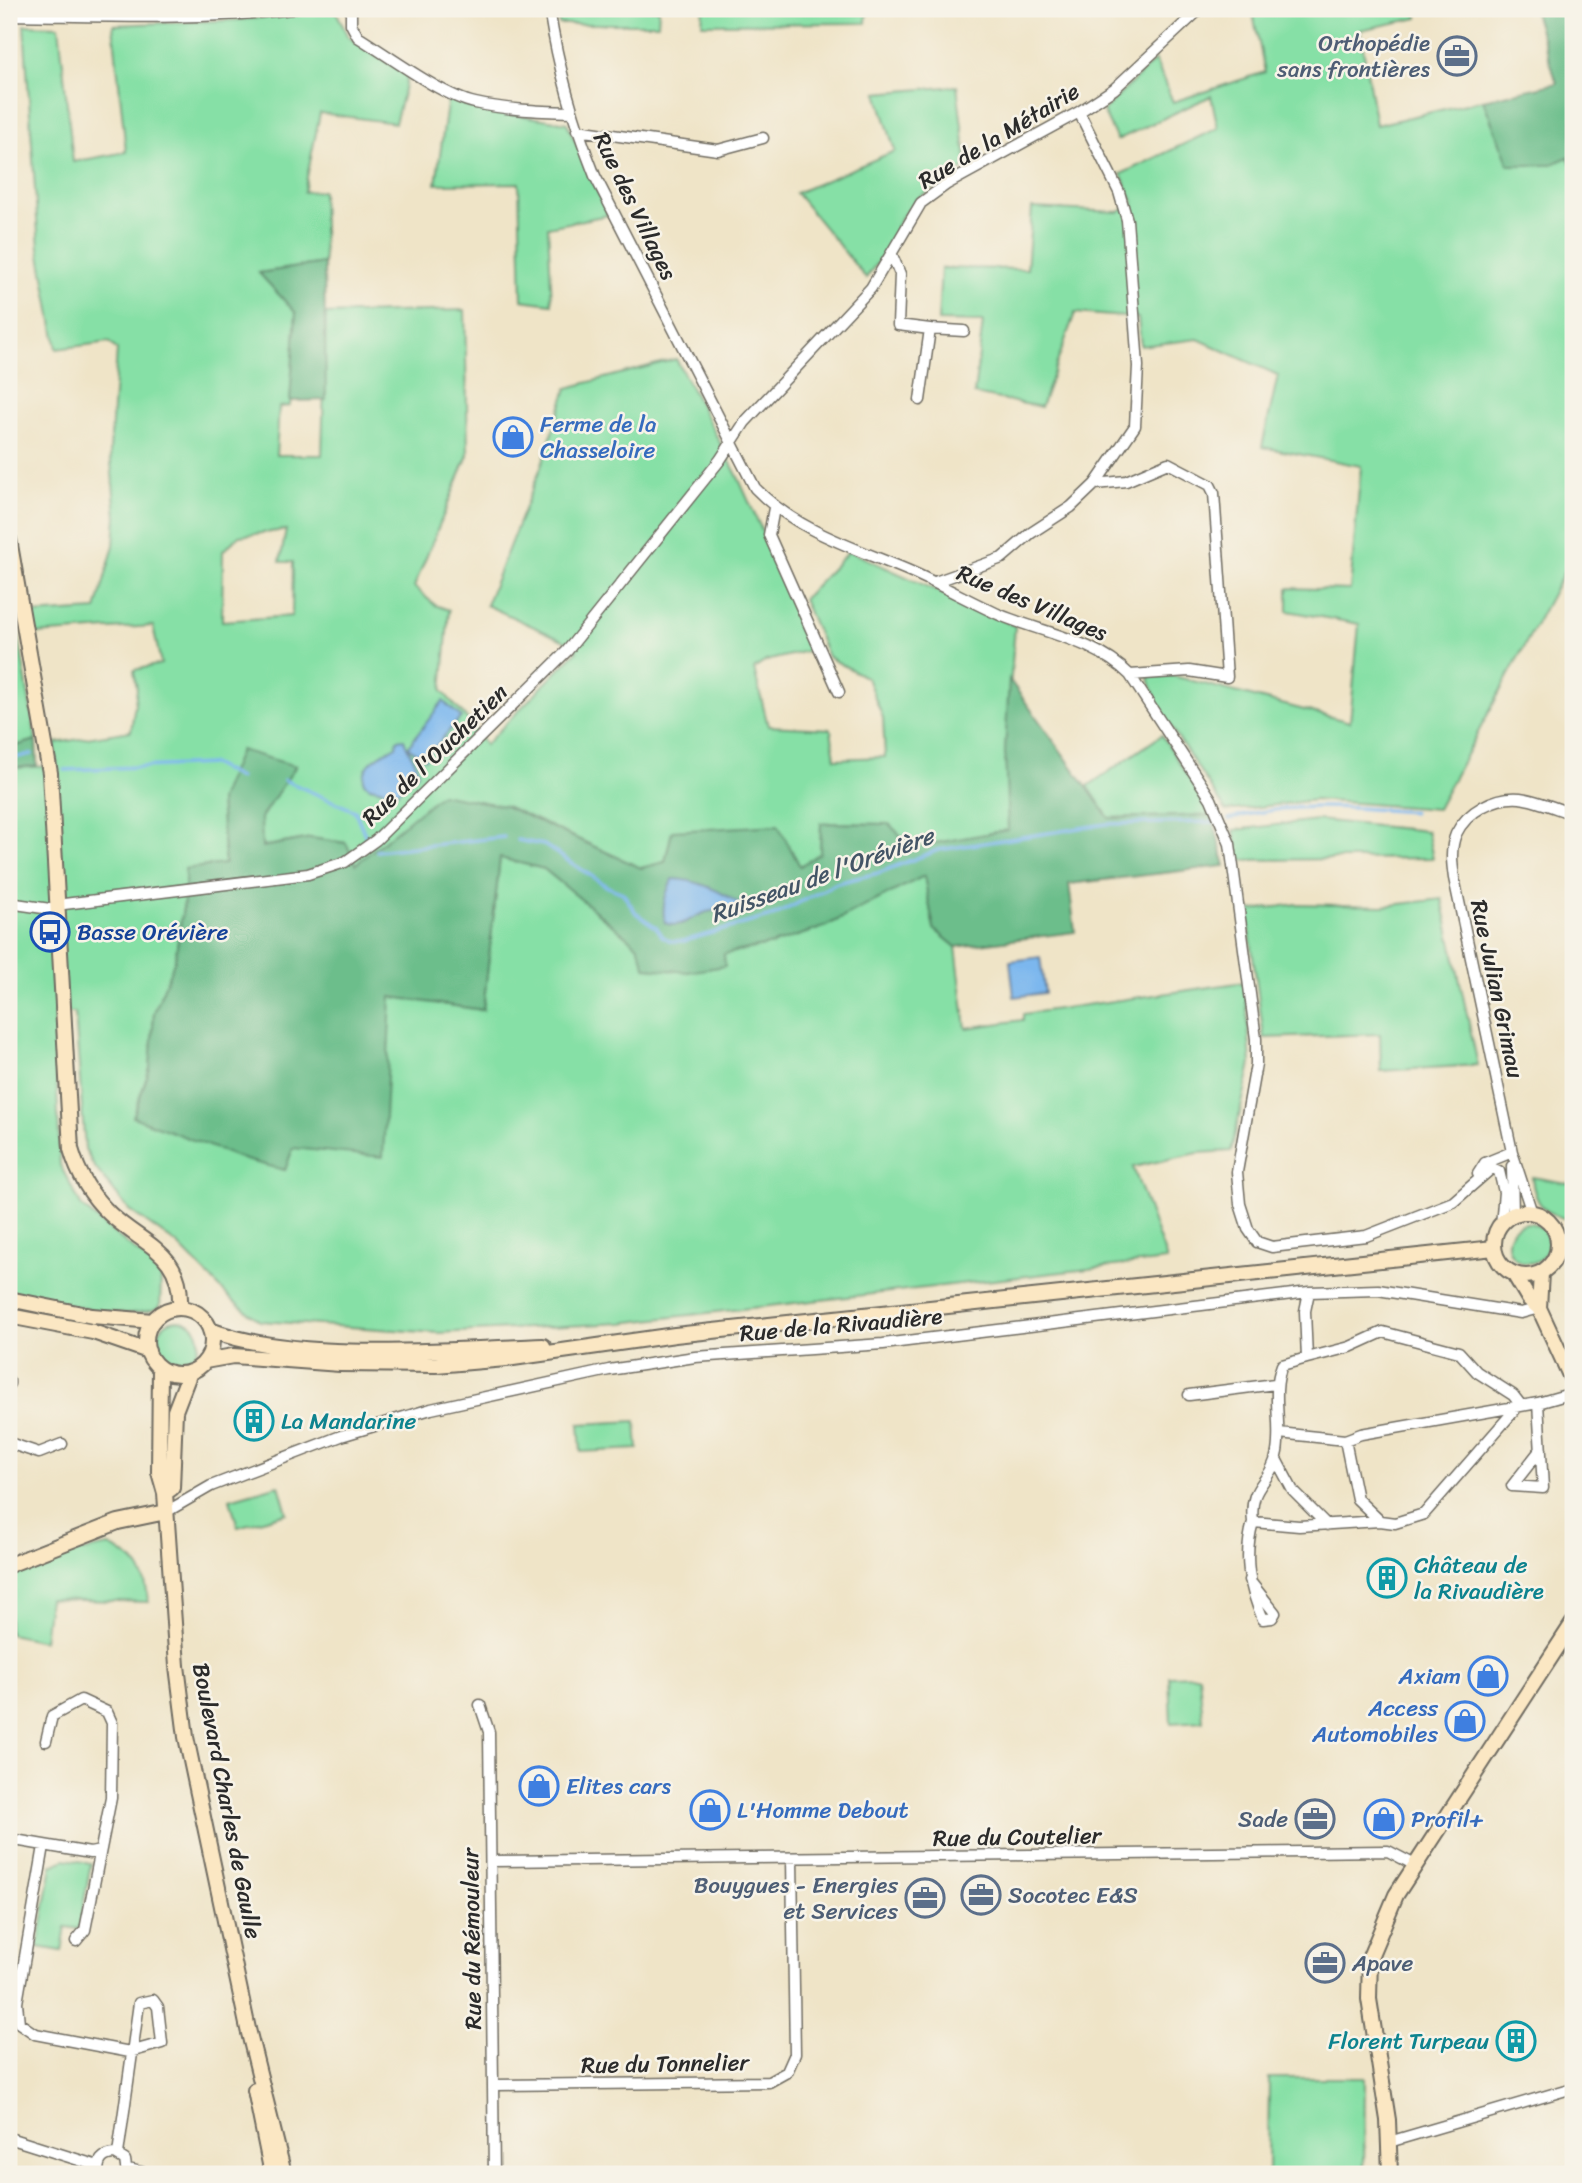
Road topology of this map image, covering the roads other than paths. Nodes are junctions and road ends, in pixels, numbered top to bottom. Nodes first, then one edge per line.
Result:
1 (292, 9) edge
2 (351, 9) edge
3 (549, 9) edge
4 (1200, 9) edge
5 (9, 15) edge
6 (572, 112) junction
7 (1079, 112) junction
8 (577, 130) junction
9 (763, 138) dead end
10 (892, 255) junction
11 (930, 329) junction
12 (964, 331) dead end
13 (919, 400) dead end
14 (731, 444) junction
15 (1095, 484) junction
16 (774, 508) junction
17 (9, 539) edge
18 (935, 582) junction
19 (1130, 675) junction
20 (838, 692) dead end
21 (1573, 814) edge
22 (9, 903) edge
23 (56, 907) junction
24 (1513, 1152) junction
25 (1472, 1184) junction
26 (1532, 1213) junction
27 (1513, 1215) junction
28 (1501, 1225) junction
29 (1573, 1236) edge
30 (1558, 1237) junction
31 (1494, 1248) junction
32 (1541, 1273) junction
33 (1514, 1274) junction
34 (1310, 1292) junction
35 (9, 1299) edge
36 (180, 1307) junction
37 (1539, 1308) junction
38 (9, 1316) edge
39 (153, 1321) junction
40 (210, 1330) junction
41 (625, 1342) junction
42 (148, 1351) junction
43 (1307, 1358) junction
44 (205, 1361) junction
45 (160, 1368) junction
46 (190, 1372) junction
47 (1573, 1382) edge
48 (1275, 1384) junction
49 (1573, 1392) edge
50 (1189, 1395) dead end
51 (1538, 1403) junction
52 (1520, 1404) junction
53 (1279, 1433) junction
54 (1345, 1440) junction
55 (9, 1443) edge
56 (62, 1444) dead end
57 (1541, 1449) dead end
58 (1276, 1459) junction
59 (165, 1493) junction
60 (166, 1512) junction
61 (1380, 1521) junction
62 (1253, 1522) junction
63 (1327, 1525) junction
64 (9, 1565) edge
65 (1249, 1580) dead end
66 (1573, 1623) edge
67 (480, 1705) dead end
68 (46, 1741) dead end
69 (9, 1839) edge
70 (44, 1846) junction
71 (100, 1851) junction
72 (792, 1858) junction
73 (491, 1861) junction
74 (1415, 1865) junction
75 (76, 1941) dead end
76 (247, 2029) junction
77 (130, 2052) junction
78 (494, 2085) junction
79 (1573, 2088) edge
80 (9, 2138) edge
81 (1389, 2142) junction
82 (118, 2154) junction
83 (99, 2170) edge
84 (128, 2172) edge
85 (150, 2174) edge
86 (272, 2174) edge
87 (284, 2174) edge
88 (494, 2174) edge
89 (1390, 2174) edge

1 - 5 street
2 - 6 street
3 - 6 street, Rue des Villages
4 - 7 street, Rue de la Métairie
6 - 8 street, Rue des Villages
7 - 10 street, Rue de la Métairie
7 - 15 street
8 - 9 street
8 - 14 street, Rue des Villages
10 - 11 street
10 - 14 street, Rue de la Métairie
11 - 12 street
11 - 13 street
14 - 16 street, Rue des Villages
14 - 23 street, Rue de l'Ouchetien
15 - 18 street
15 - 19 street
16 - 18 street, Rue des Villages
16 - 20 street
17 - 23 street
18 - 19 street, Rue des Villages
19 - 25 street, Rue des Villages
21 - 24 street, Rue Julian Grimau
22 - 23 street, Rue de l'Ouchetien
23 - 36 street
24 - 25 street
24 - 26 street, Rue Julian Grimau
24 - 27 street, Rue Julian Grimau
25 - 28 street
26 - 27 street
26 - 30 street
27 - 28 street
28 - 31 street
29 - 30 street
30 - 32 street
31 - 33 street
31 - 41 street
32 - 33 street
32 - 37 street
33 - 37 street
34 - 37 street, Rue de la Rivaudière
34 - 43 street
34 - 60 street, Rue de la Rivaudière
35 - 39 street
36 - 39 street
36 - 40 street
37 - 47 street
38 - 42 street
39 - 42 street
40 - 41 street
40 - 44 street
41 - 44 street
42 - 45 street
43 - 48 street
43 - 52 street
44 - 46 street
45 - 46 street
45 - 59 street
46 - 59 street
48 - 50 street
48 - 53 street
49 - 51 street
51 - 52 street
51 - 57 street
52 - 54 street
52 - 61 street
53 - 54 street
53 - 58 street
54 - 61 street
55 - 56 street
58 - 62 street
58 - 63 street
59 - 60 street, Boulevard Charles de Gaulle
60 - 64 street
60 - 76 street, Boulevard Charles de Gaulle
61 - 63 street
62 - 63 street
62 - 65 street
66 - 74 street
67 - 73 street, Rue du Rémouleur
68 - 71 street
69 - 70 street
70 - 71 street
70 - 77 street
71 - 75 street
72 - 73 street, Rue du Coutelier
72 - 74 street, Rue du Coutelier
72 - 78 street, Rue du Tonnelier
73 - 78 street, Rue du Rémouleur
74 - 81 street
76 - 86 street, Boulevard Charles de Gaulle
76 - 87 street, Boulevard Charles de Gaulle
77 - 77 street
77 - 82 street
78 - 88 street, Rue du Rémouleur
79 - 81 street
80 - 83 street
81 - 89 street
82 - 83 street
82 - 84 street
84 - 85 street

